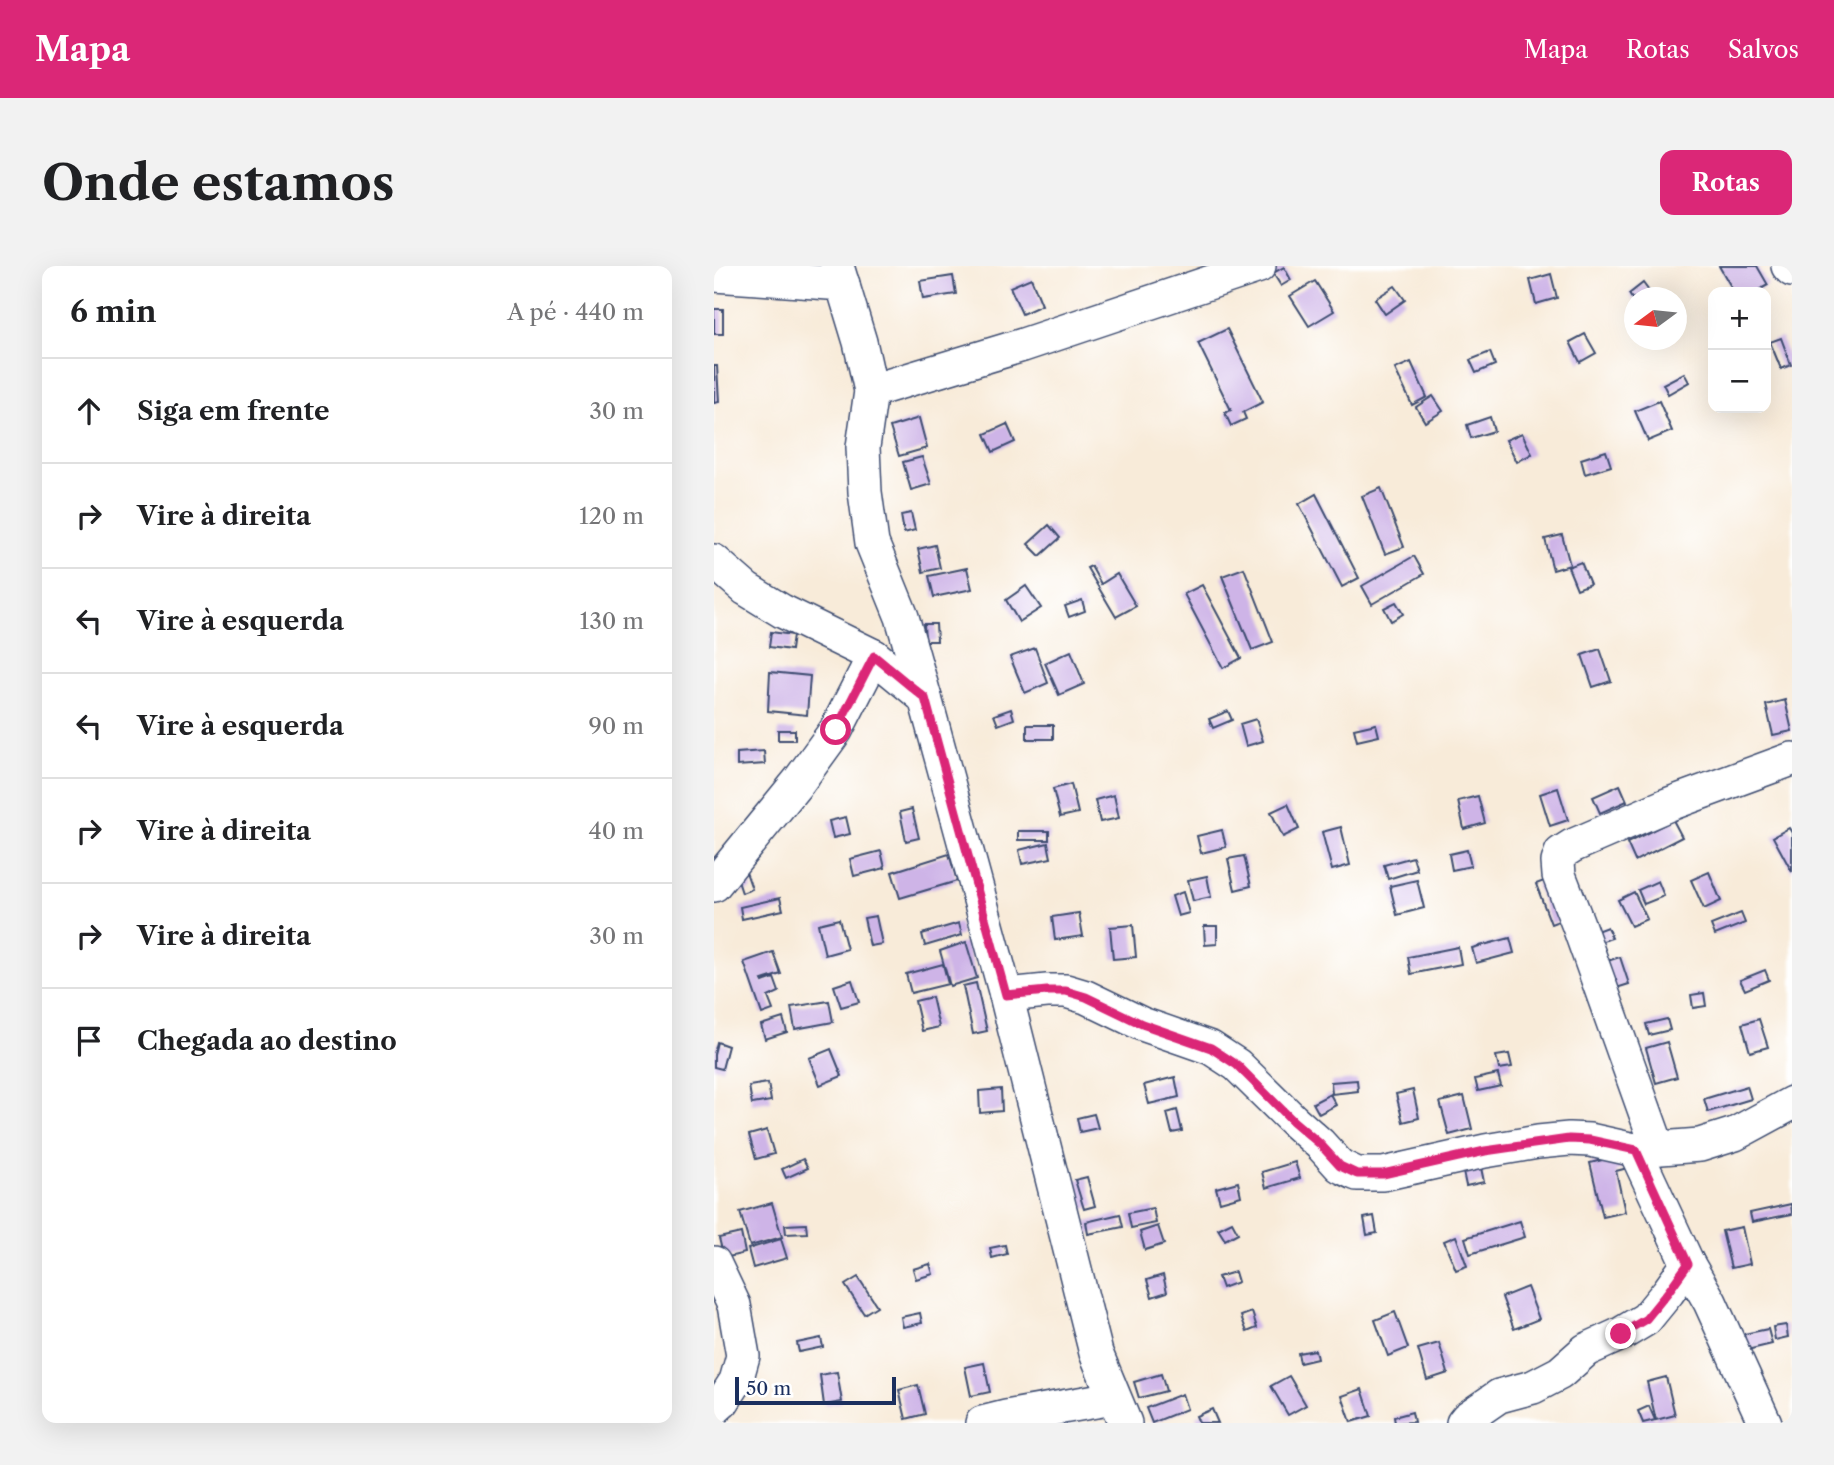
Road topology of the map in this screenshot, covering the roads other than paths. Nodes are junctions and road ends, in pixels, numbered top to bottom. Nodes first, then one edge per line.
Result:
1 (1259, 266) edge
2 (1788, 266) edge
3 (1792, 270) edge
4 (714, 275) edge
5 (840, 275) edge
6 (871, 391) junction
7 (714, 561) edge
8 (874, 656) junction
9 (925, 698) junction
10 (1792, 759) edge
11 (714, 885) edge
12 (1006, 995) junction
13 (1792, 1103) edge
14 (1647, 1149) junction
15 (714, 1263) edge
16 (1688, 1264) junction
17 (714, 1409) edge
18 (1119, 1410) edge
19 (982, 1423) edge
20 (1462, 1423) edge
21 (1765, 1423) edge

1 - 6 street
2 - 3 street
4 - 5 street
5 - 6 street
6 - 9 street
7 - 8 street
8 - 9 street
8 - 11 street
9 - 12 street
10 - 14 street
12 - 14 street
12 - 18 street
13 - 14 street
14 - 16 street
15 - 17 street
16 - 20 street
16 - 21 street
18 - 19 street

